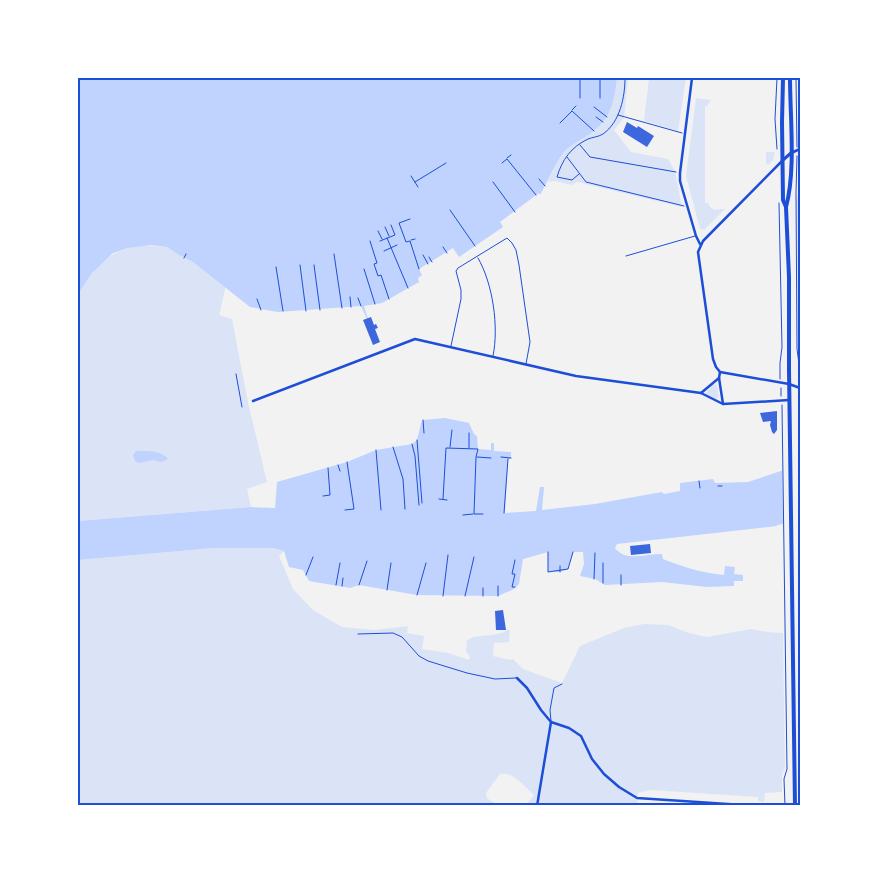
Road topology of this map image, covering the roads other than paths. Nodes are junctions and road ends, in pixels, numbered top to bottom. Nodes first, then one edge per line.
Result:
1 (692, 78) edge
2 (783, 78) edge
3 (790, 78) edge
4 (800, 149) edge
5 (791, 153) junction
6 (783, 160) junction
7 (786, 207) junction
8 (696, 236) junction
9 (700, 244) junction
10 (626, 256) dead end
11 (478, 258) junction
12 (451, 347) junction
13 (492, 356) junction
14 (526, 364) junction
15 (720, 372) junction
16 (719, 378) junction
17 (789, 384) junction
18 (800, 388) edge
19 (701, 393) junction
20 (789, 400) junction
21 (253, 401) dead end
22 (723, 404) junction
23 (358, 634) dead end
24 (517, 678) joint
25 (562, 684) dead end
26 (551, 722) junction
27 (707, 804) edge
28 (537, 806) edge
29 (758, 806) edge
30 (795, 806) edge

1 - 8 street
2 - 6 main road
3 - 5 main road
4 - 5 street
5 - 6 street
5 - 7 main road
6 - 7 main road
6 - 9 street
7 - 17 main road
8 - 9 street
8 - 10 lane
9 - 15 street
11 - 12 lane
11 - 13 lane
11 - 14 lane
12 - 13 street
12 - 21 street
13 - 14 street
14 - 19 street
15 - 16 street
15 - 17 street
16 - 19 street
16 - 22 street
17 - 18 street
17 - 20 main road
19 - 22 street
20 - 22 street
20 - 30 main road
23 - 24 lane
24 - 26 street
25 - 26 lane
26 - 27 street
26 - 28 street
27 - 29 street

